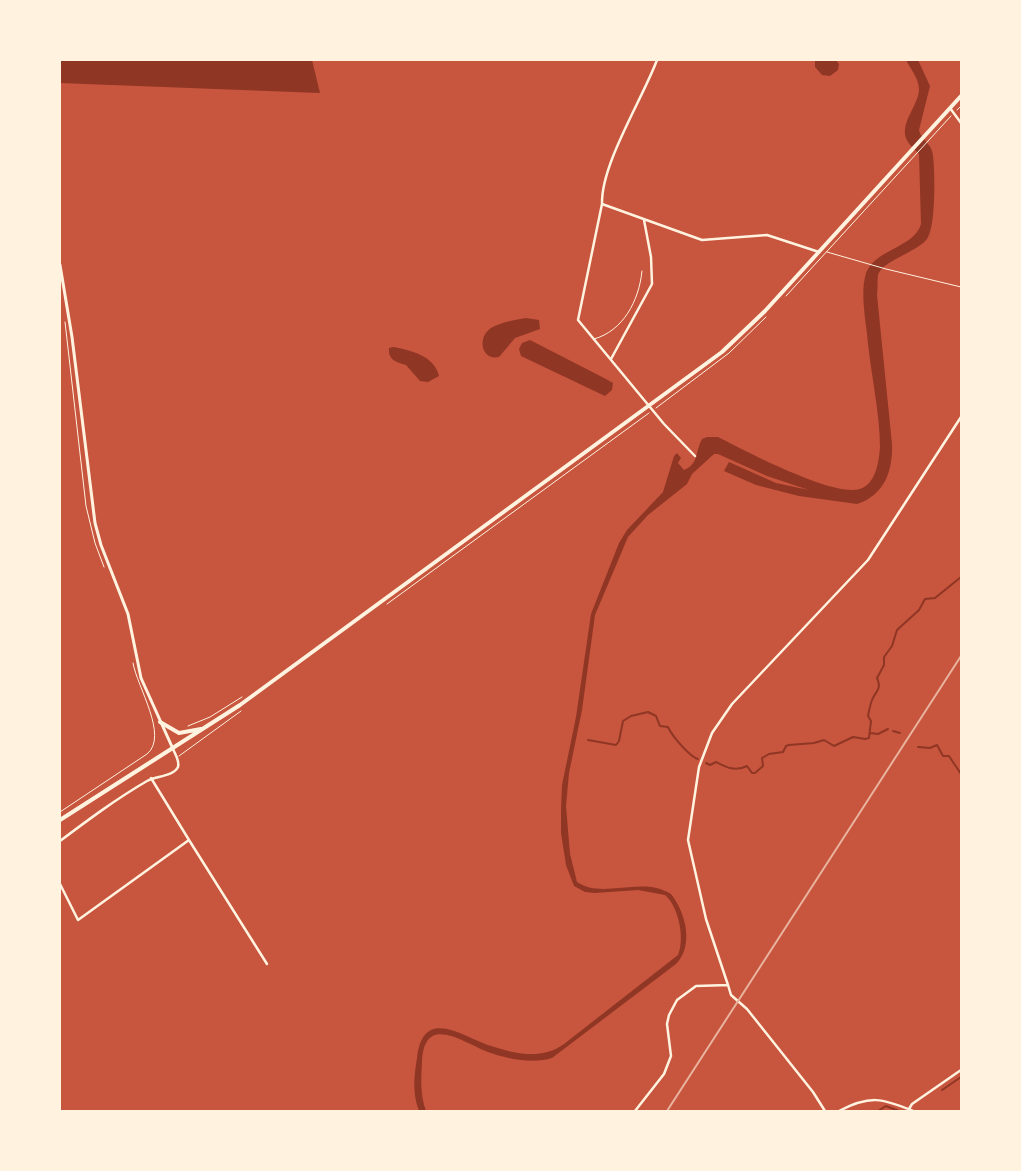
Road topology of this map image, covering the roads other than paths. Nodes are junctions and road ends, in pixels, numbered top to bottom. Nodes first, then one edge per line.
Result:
1 (657, 60) edge
2 (961, 96) edge
3 (950, 108) junction
4 (961, 123) edge
5 (602, 204) junction
6 (644, 219) junction
7 (819, 252) junction
8 (60, 265) edge
9 (642, 272) dead end
10 (594, 340) junction
11 (611, 359) junction
12 (649, 406) junction
13 (961, 416) edge
14 (695, 456) dead end
15 (160, 722) junction
16 (203, 729) junction
17 (173, 749) junction
18 (151, 778) junction
19 (60, 820) edge
20 (189, 840) junction
21 (60, 841) edge
22 (60, 884) edge
23 (267, 964) dead end
24 (728, 985) junction
25 (961, 1070) edge
26 (909, 1109) junction
27 (635, 1111) edge
28 (825, 1111) edge
29 (839, 1111) edge
30 (913, 1111) edge

1 - 5 street
2 - 3 main road
3 - 4 street
3 - 7 main road
5 - 6 street
5 - 10 street
6 - 7 street
6 - 11 street
7 - 12 main road
8 - 15 street
9 - 10 lane
10 - 11 street
11 - 12 street
12 - 14 street
12 - 16 main road
13 - 24 street
15 - 16 main road
15 - 17 street
16 - 17 main road
17 - 18 street
17 - 19 main road
18 - 20 street
18 - 21 street
20 - 22 street
20 - 23 street
24 - 27 street
24 - 28 street
25 - 26 street
26 - 29 street
26 - 30 street

